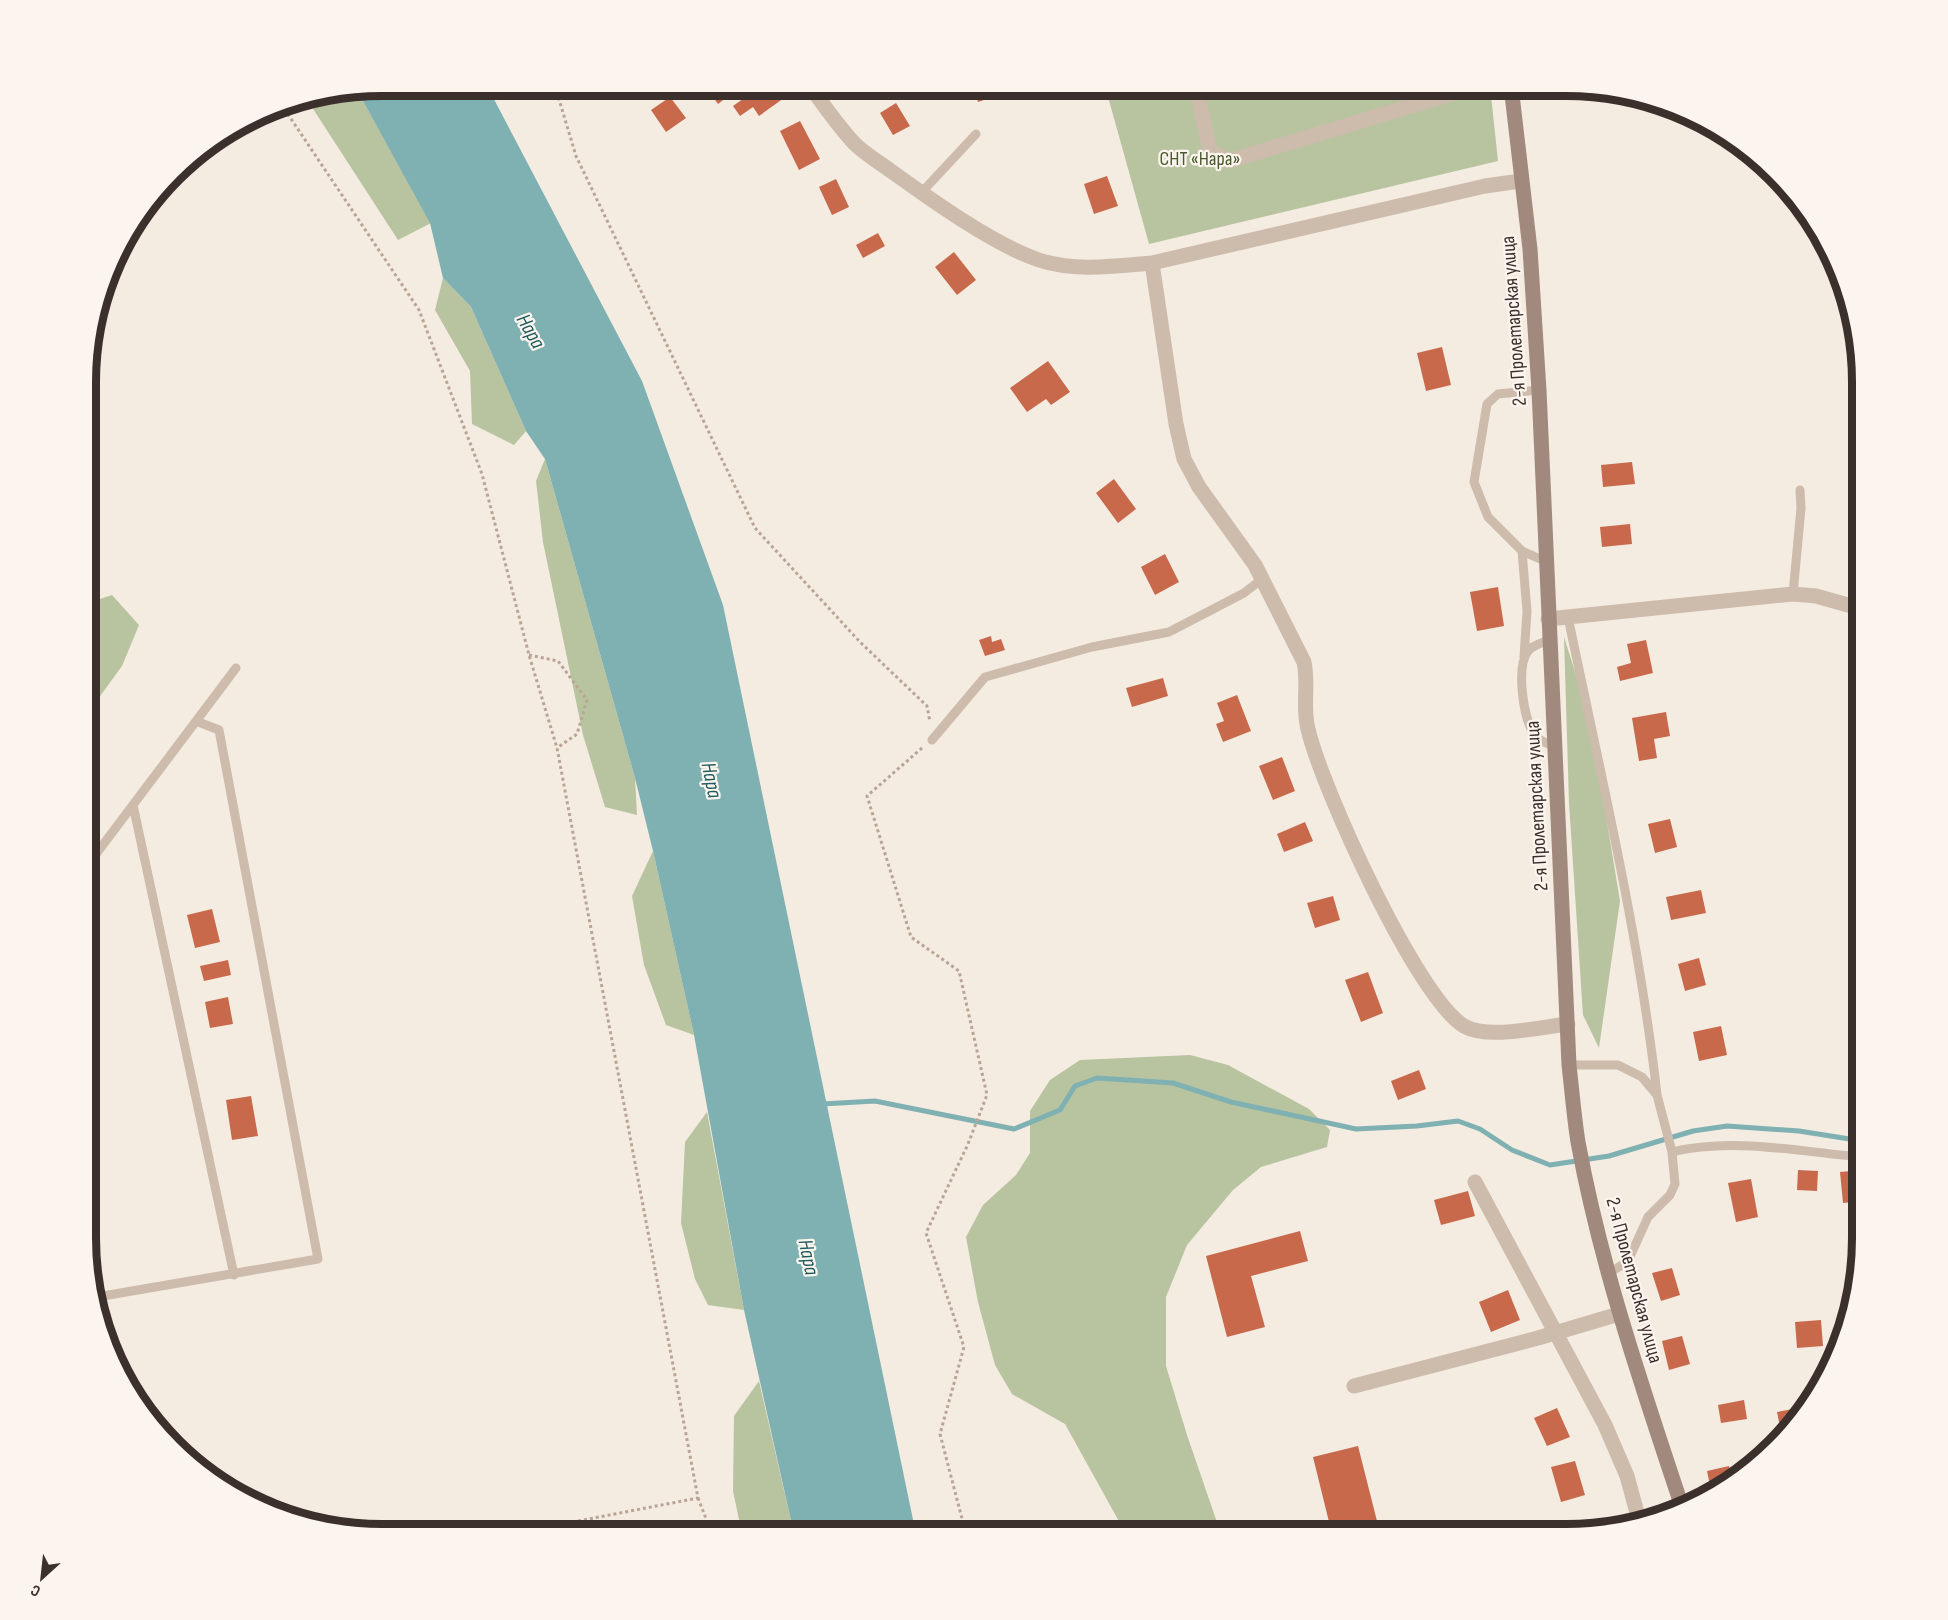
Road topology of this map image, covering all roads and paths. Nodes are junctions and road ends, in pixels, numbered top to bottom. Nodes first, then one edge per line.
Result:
1 (558, 96) edge
2 (817, 96) edge
3 (1198, 96) edge
4 (1444, 96) edge
5 (1512, 96) edge
6 (287, 112) edge
7 (976, 135) dead end
8 (1521, 181) junction
9 (921, 193) junction
10 (1152, 263) junction
11 (1539, 390) junction
12 (1800, 490) dead end
13 (1522, 551) junction
14 (1547, 562) junction
15 (1262, 579) junction
16 (1792, 594) junction
17 (1852, 606) edge
18 (1568, 617) junction
19 (1548, 619) junction
20 (1549, 640) junction
21 (529, 655) junction
22 (1524, 658) junction
23 (236, 668) dead end
24 (196, 721) junction
25 (932, 740) junction
26 (1554, 746) junction
27 (557, 748) junction
28 (133, 804) junction
29 (96, 854) edge
30 (1568, 1024) junction
31 (1569, 1065) junction
32 (1657, 1095) junction
33 (1672, 1152) junction
34 (1852, 1156) edge
35 (1475, 1182) dead end
36 (1608, 1274) junction
37 (234, 1275) junction
38 (102, 1296) edge
39 (1619, 1314) junction
40 (1554, 1334) junction
41 (1354, 1386) dead end
42 (698, 1498) junction
43 (1680, 1500) edge
44 (1638, 1515) edge
45 (563, 1524) edge
46 (708, 1524) edge
47 (963, 1524) edge

1 - 25 path
2 - 9 street
3 - 4 street
5 - 8 main road, 2-я Пролетарская улица
6 - 21 path
7 - 9 lane
8 - 10 street
8 - 11 main road, 2-я Пролетарская улица
9 - 10 street
10 - 15 street
11 - 13 lane
11 - 14 main road, 2-я Пролетарская улица
12 - 16 lane
13 - 14 lane
13 - 22 lane
14 - 19 main road, 2-я Пролетарская улица
15 - 25 lane
15 - 30 street
16 - 17 street
16 - 18 street
18 - 19 street
18 - 32 lane
19 - 20 main road, 2-я Пролетарская улица
20 - 22 lane
20 - 26 main road, 2-я Пролетарская улица
21 - 27 path
21 - 27 path
22 - 26 lane
23 - 24 lane
24 - 28 lane
24 - 37 lane
25 - 47 path
26 - 30 main road, 2-я Пролетарская улица
27 - 42 path
28 - 29 lane
28 - 37 lane
30 - 31 main road, 2-я Пролетарская улица
31 - 32 lane
31 - 36 main road, 2-я Пролетарская улица
32 - 33 lane
33 - 34 lane
33 - 36 lane
35 - 40 street
36 - 39 main road, 2-я Пролетарская улица
37 - 38 lane
39 - 40 street
39 - 43 main road, 2-я Пролетарская улица
40 - 41 street
40 - 44 street
42 - 45 path
42 - 46 path

